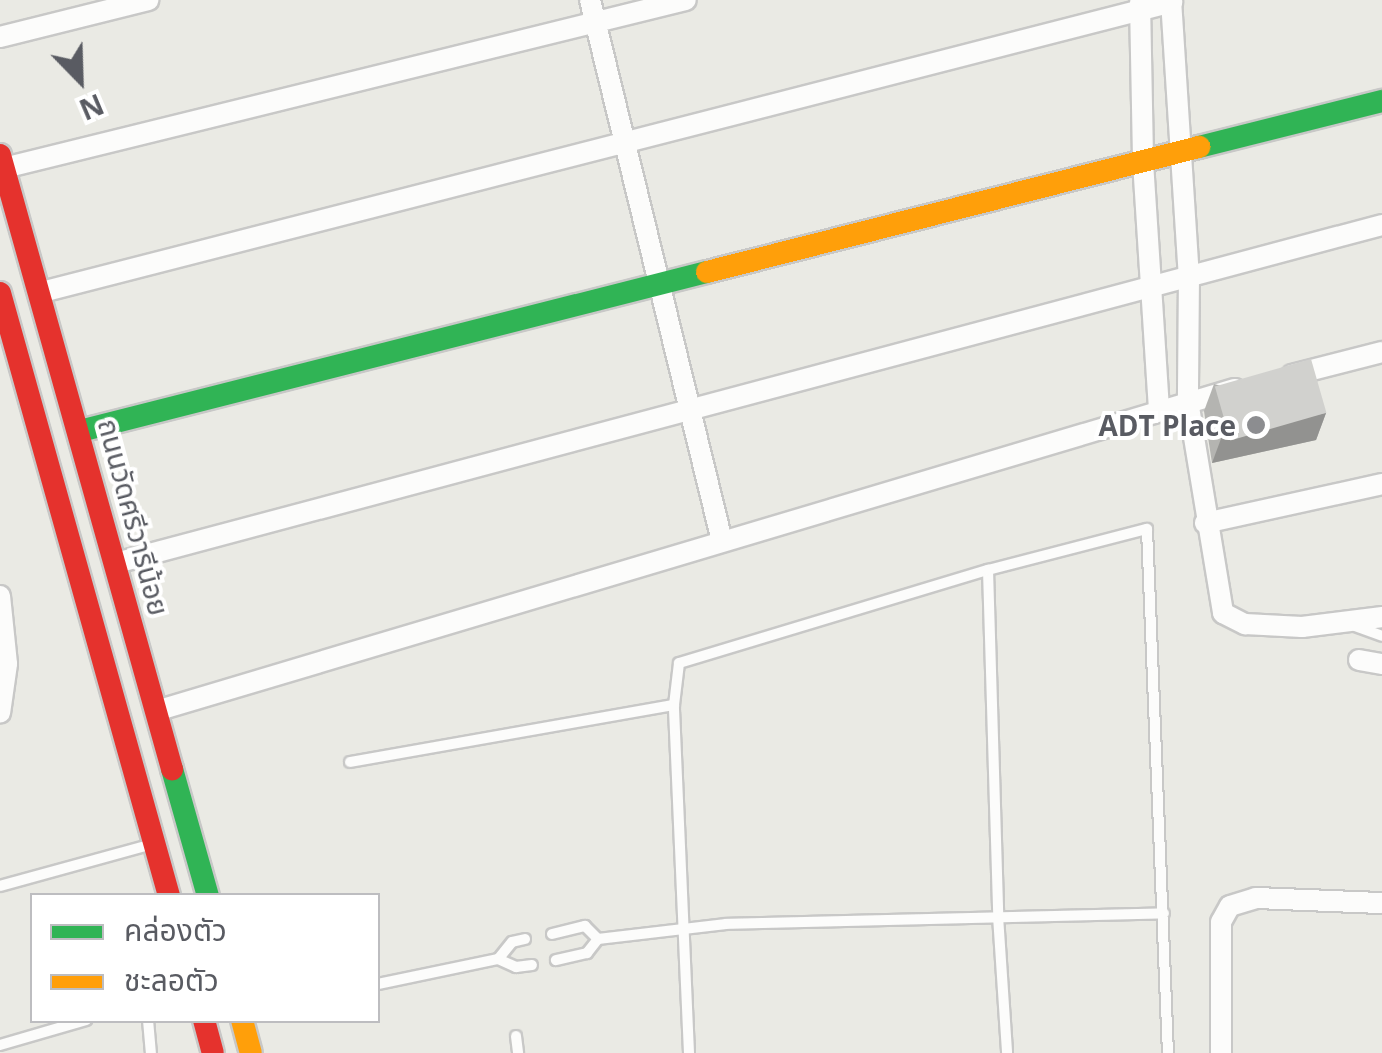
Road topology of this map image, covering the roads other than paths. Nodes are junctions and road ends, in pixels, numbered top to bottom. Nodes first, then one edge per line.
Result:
1 (148, 0) edge
2 (590, 0) edge
3 (686, 0) edge
4 (1171, 1) edge
5 (1139, 5) edge
6 (595, 23) junction
7 (0, 37) edge
8 (1382, 101) edge
9 (623, 142) junction
10 (1178, 153) junction
11 (2, 162) edge
12 (1143, 162) junction
13 (1382, 225) edge
14 (1189, 275) junction
15 (657, 286) junction
16 (1150, 287) junction
17 (38, 293) junction
18 (1, 303) edge
19 (1382, 352) edge
20 (1188, 401) junction
21 (1159, 409) junction
22 (689, 410) junction
23 (80, 431) junction
24 (1382, 484) edge
25 (1205, 523) junction
26 (722, 541) junction
27 (116, 563) junction
28 (988, 570) junction
29 (0, 596) edge
30 (1382, 617) edge
31 (1350, 624) junction
32 (1382, 636) edge
33 (1359, 660) dead end
34 (1382, 664) edge
35 (674, 706) junction
36 (156, 711) junction
37 (0, 713) edge
38 (350, 762) dead end
39 (155, 844) junction
40 (0, 886) edge
41 (168, 893) edge
42 (207, 893) edge
43 (1382, 902) edge
44 (1164, 913) junction
45 (998, 916) junction
46 (686, 927) junction
47 (552, 934) dead end
48 (525, 938) dead end
49 (598, 939) junction
50 (498, 959) junction
51 (556, 960) dead end
52 (532, 964) dead end
53 (380, 984) edge
54 (76, 1023) edge
55 (148, 1023) edge
56 (205, 1023) edge
57 (243, 1023) edge
58 (516, 1036) dead end
59 (0, 1045) edge
60 (151, 1053) edge
61 (214, 1053) edge
62 (252, 1053) edge
63 (518, 1053) edge
64 (689, 1053) edge
65 (1007, 1053) edge
66 (1168, 1053) edge
67 (1220, 1053) edge

1 - 7 street
2 - 6 street
3 - 6 street
4 - 5 street
4 - 10 street
5 - 9 street
5 - 12 street
6 - 9 street
6 - 11 street
8 - 10 main road
9 - 15 street
9 - 17 street
10 - 12 main road
10 - 14 street
11 - 17 main road, ถนนวัดศรีวารีน้อย
12 - 15 main road
12 - 16 street
13 - 14 street
14 - 16 street
14 - 20 street
15 - 22 street
15 - 23 main road
16 - 21 street
16 - 22 street
17 - 23 main road, ถนนวัดศรีวารีน้อย
18 - 39 main road
19 - 20 street
20 - 21 street
20 - 25 street
21 - 26 street
22 - 26 street
22 - 27 street
23 - 27 main road, ถนนวัดศรีวารีน้อย
24 - 25 street
25 - 31 street
26 - 36 street
27 - 36 main road, ถนนวัดศรีวารีน้อย
28 - 35 lane
28 - 44 lane
28 - 45 lane
29 - 37 street
30 - 31 street
31 - 32 lane
33 - 34 street
35 - 38 lane
35 - 46 lane
36 - 42 main road, ถนนวัดศรีวารีน้อย
39 - 40 lane
39 - 41 main road
43 - 67 street
44 - 45 lane
44 - 66 lane
45 - 46 lane
45 - 65 lane
46 - 49 lane
46 - 64 lane
47 - 49 lane
48 - 50 lane
49 - 51 lane
50 - 52 lane
50 - 53 lane
54 - 59 lane
55 - 60 lane
56 - 61 main road
57 - 62 main road
58 - 63 lane

